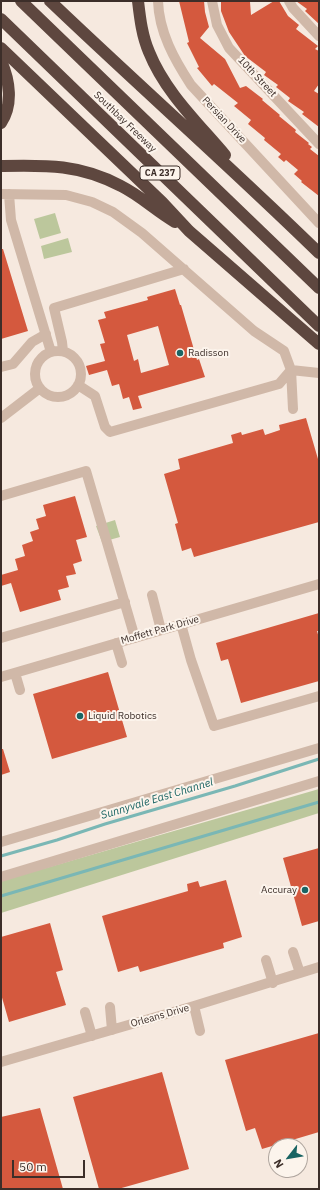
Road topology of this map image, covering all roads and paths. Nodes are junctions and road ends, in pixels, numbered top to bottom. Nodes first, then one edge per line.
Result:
1 (21, 1) edge
2 (50, 1) edge
3 (138, 1) edge
4 (158, 1) edge
5 (212, 1) edge
6 (289, 1) edge
7 (1, 19) edge
8 (319, 36) edge
9 (1, 48) edge
10 (1, 61) edge
11 (1, 123) edge
12 (319, 144) edge
13 (1, 166) edge
14 (5, 194) edge
15 (259, 194) junction
16 (6, 220) edge
17 (319, 222) edge
18 (189, 231) junction
19 (319, 253) edge
20 (184, 270) junction
21 (319, 288) edge
22 (319, 326) edge
23 (46, 334) junction
24 (319, 344) edge
25 (63, 351) junction
26 (51, 352) junction
27 (1, 367) edge
28 (291, 370) junction
29 (319, 373) edge
30 (78, 385) junction
31 (40, 388) junction
32 (293, 409) dead end
33 (1, 418) edge
34 (1, 496) edge
35 (319, 584) edge
36 (152, 595) dead end
37 (125, 602) junction
38 (181, 624) junction
39 (161, 630) junction
40 (1, 638) edge
41 (135, 638) junction
42 (116, 643) junction
43 (122, 663) dead end
44 (15, 673) junction
45 (1, 677) edge
46 (20, 690) dead end
47 (319, 696) edge
48 (319, 748) edge
49 (319, 781) edge
50 (1, 842) edge
51 (1, 877) edge
52 (293, 952) dead end
53 (266, 960) dead end
54 (319, 967) edge
55 (300, 973) junction
56 (272, 982) junction
57 (194, 1006) junction
58 (110, 1007) dead end
59 (85, 1012) dead end
60 (112, 1030) junction
61 (200, 1031) dead end
62 (92, 1036) junction
63 (2, 1059) edge

1 - 21 highway, Southbay Freeway / CA 237
2 - 15 highway
3 - 15 highway
4 - 17 street, Persian Drive
5 - 12 street, 10th Street
6 - 8 street
7 - 22 highway, Southbay Freeway / CA 237
9 - 18 highway
10 - 11 highway
13 - 18 highway
14 - 16 street
14 - 20 street
15 - 19 highway
16 - 23 street
18 - 24 highway
20 - 25 street
20 - 28 street
23 - 26 street
23 - 27 street
25 - 26 street
25 - 30 street
26 - 31 street
28 - 29 street
28 - 30 street
28 - 32 street
30 - 31 street
31 - 33 street
34 - 37 street
35 - 38 street, Moffett Park Drive
36 - 39 street
37 - 40 street
37 - 41 street
38 - 39 street, Moffett Park Drive
38 - 47 street
39 - 41 street, Moffett Park Drive
41 - 42 street, Moffett Park Drive
42 - 43 street
42 - 44 street, Moffett Park Drive
44 - 45 street, Moffett Park Drive
44 - 46 street
48 - 50 street
49 - 51 street
52 - 55 street
53 - 56 street
54 - 55 street, Orleans Drive
55 - 56 street, Orleans Drive
56 - 57 street, Orleans Drive
57 - 60 street, Orleans Drive
57 - 61 street
58 - 60 street
59 - 62 street
60 - 62 street, Orleans Drive
62 - 63 street, Orleans Drive

